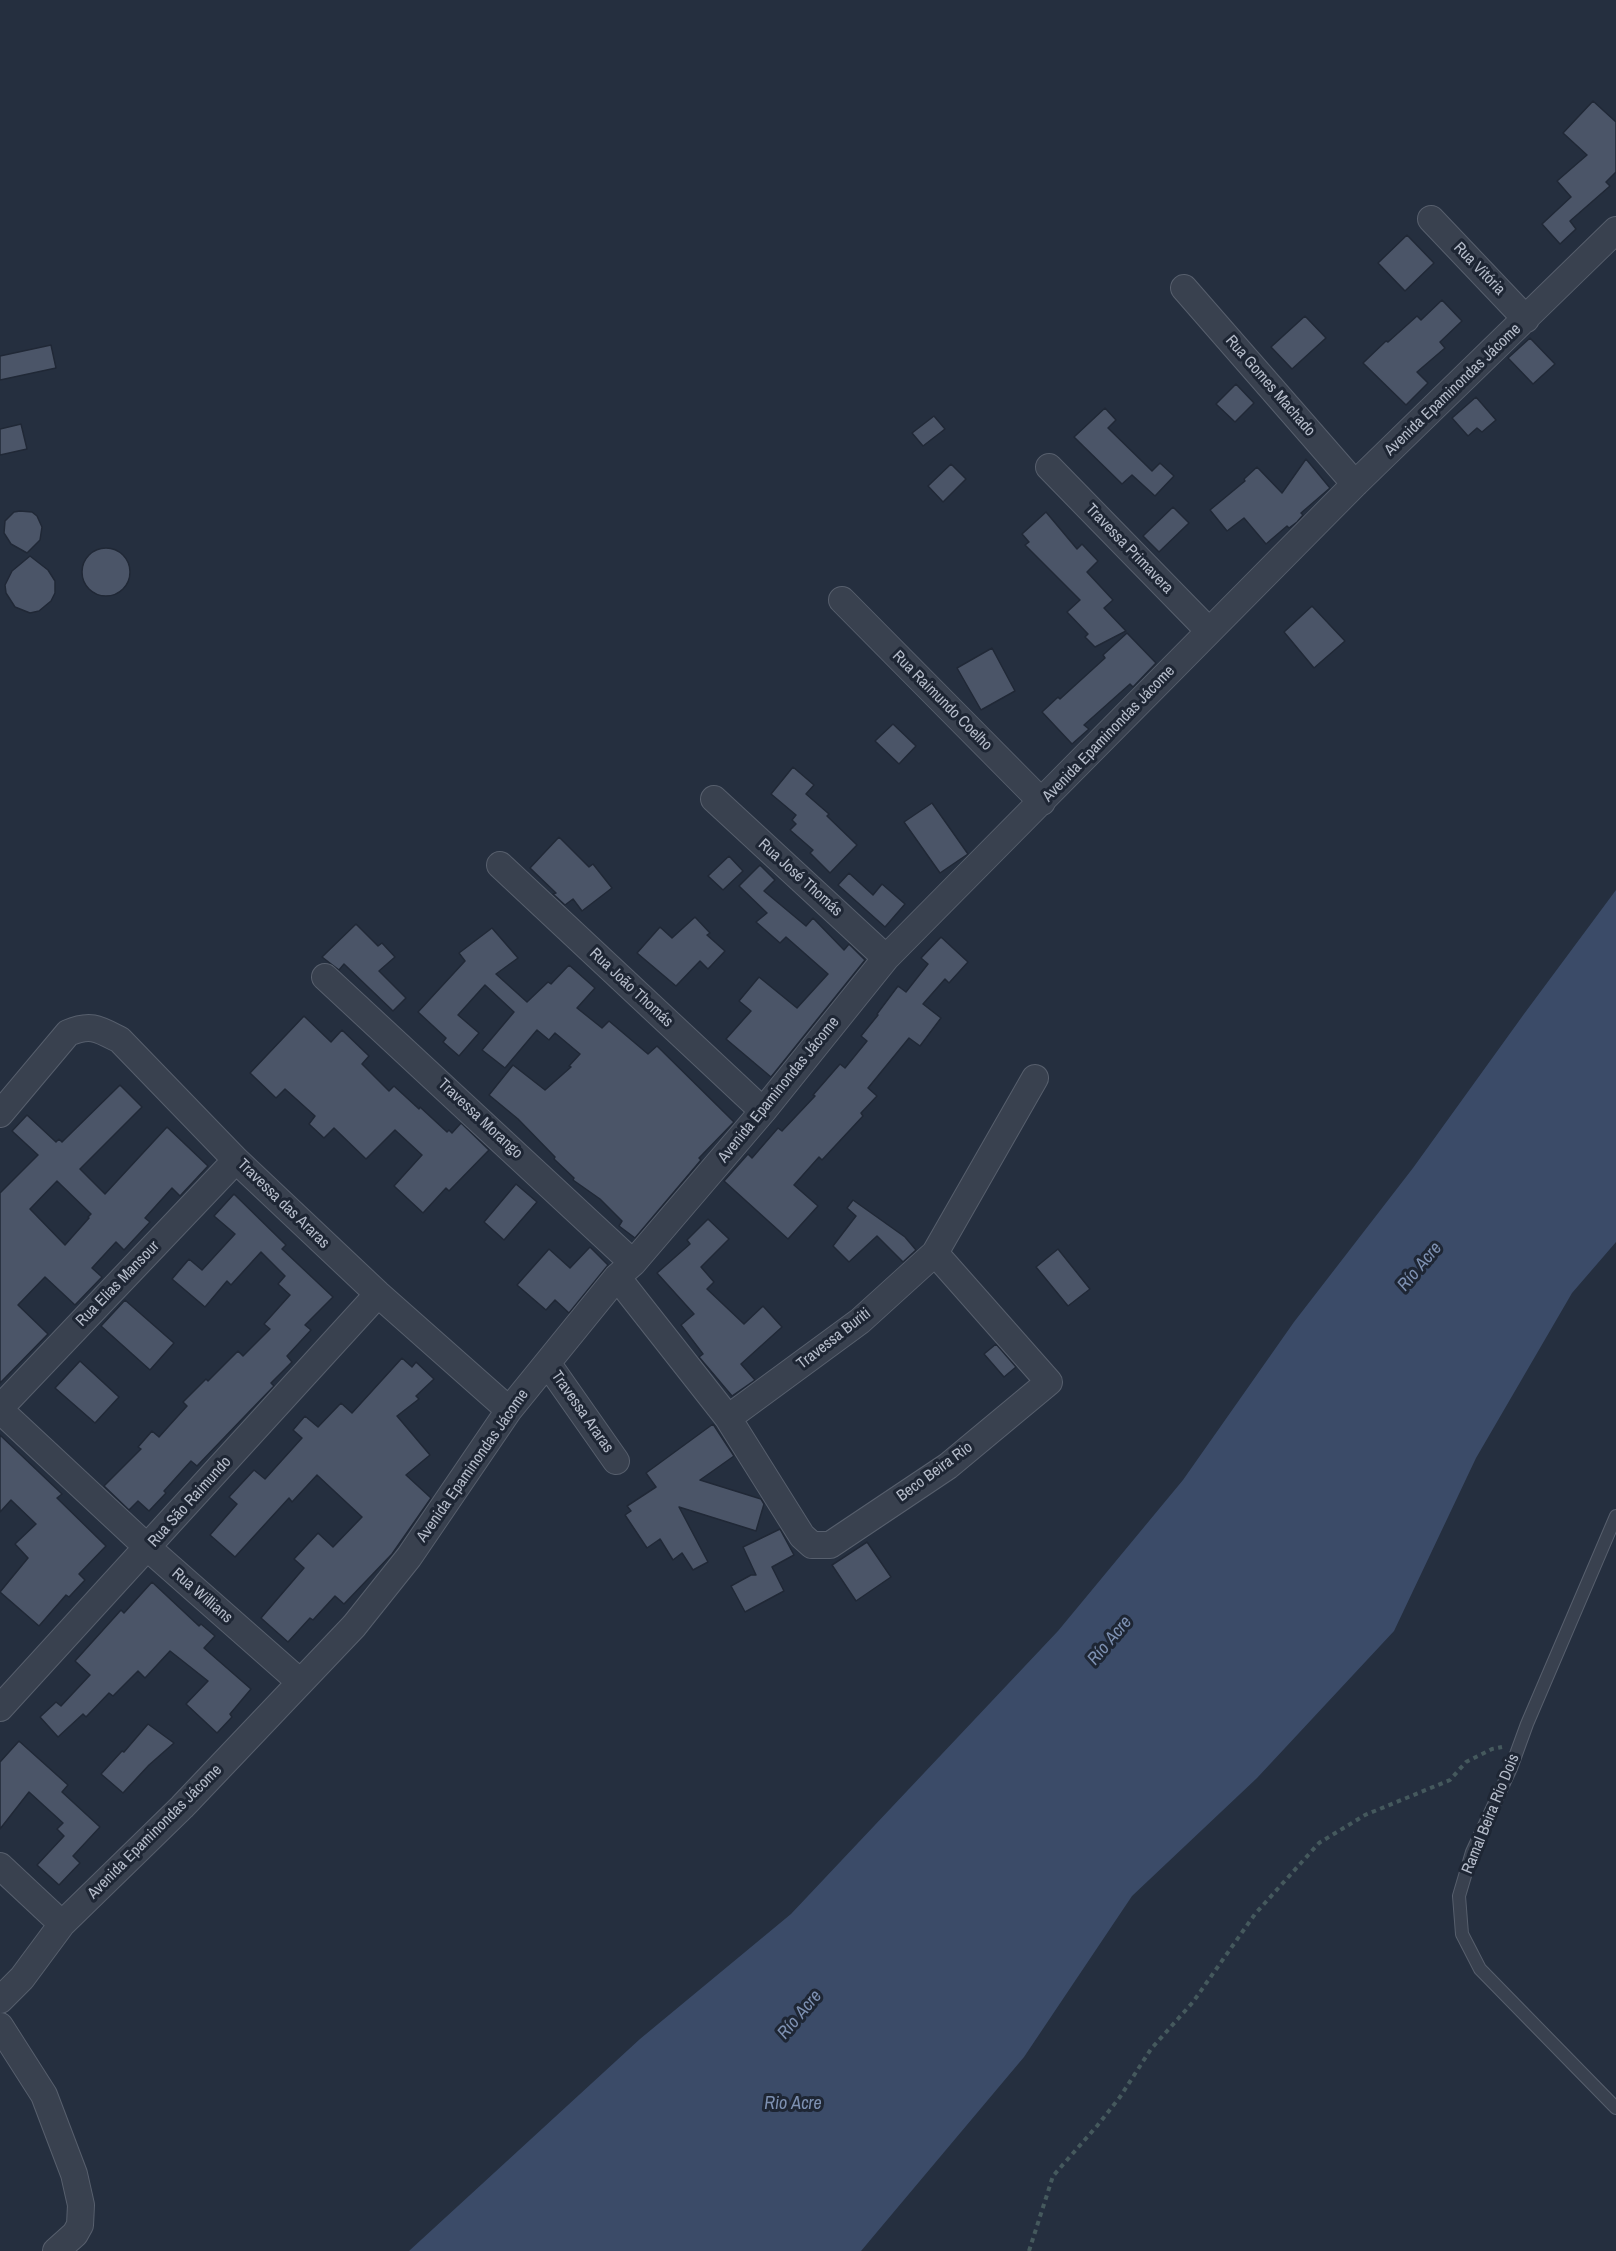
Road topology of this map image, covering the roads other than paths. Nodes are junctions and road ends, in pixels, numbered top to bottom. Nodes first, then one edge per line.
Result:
1 (1431, 219) dead end
2 (1616, 230) edge
3 (1184, 288) dead end
4 (1526, 319) junction
5 (1048, 466) dead end
6 (1355, 484) junction
7 (842, 600) dead end
8 (1209, 631) junction
9 (714, 799) dead end
10 (1042, 802) junction
11 (500, 866) dead end
12 (886, 958) junction
13 (325, 977) dead end
14 (1035, 1078) dead end
15 (763, 1111) junction
16 (0, 1114) edge
17 (237, 1160) junction
18 (935, 1253) junction
19 (625, 1270) junction
20 (378, 1294) junction
21 (548, 1364) junction
22 (0, 1409) edge
23 (509, 1410) junction
24 (728, 1419) junction
25 (616, 1461) dead end
26 (1616, 1516) edge
27 (812, 1545) joint
28 (148, 1548) junction
29 (300, 1683) junction
30 (0, 1708) edge
31 (0, 1866) edge
32 (62, 1924) junction
33 (0, 2000) edge
34 (0, 2026) edge
35 (1616, 2108) edge
36 (60, 2247) edge

1 - 4 street, Rua Vitória
2 - 4 street, Avenida Epaminondas Jácome
3 - 6 street, Rua Gomes Machado
4 - 6 street, Avenida Epaminondas Jácome
5 - 8 street, Travessa Primavera
6 - 8 street, Avenida Epaminondas Jácome
7 - 10 street, Rua Raimundo Coelho
8 - 10 street, Avenida Epaminondas Jácome
9 - 12 street, Rua José Thomás
10 - 12 street, Avenida Epaminondas Jácome
11 - 15 street, Rua João Thomás
12 - 15 street, Avenida Epaminondas Jácome
13 - 19 street, Travessa Morango
14 - 18 street, Travessa Buriti
15 - 19 street, Avenida Epaminondas Jácome
16 - 17 street, Travessa das Araras
17 - 20 street, Travessa das Araras
17 - 22 street, Rua Elias Mansour
18 - 24 street, Travessa Buriti
18 - 27 street, Beco Beira Rio
19 - 21 street, Avenida Epaminondas Jácome
19 - 24 street, Travessa Morango
20 - 23 street, Travessa das Araras
20 - 28 street, Rua São Raimundo
21 - 23 street, Avenida Epaminondas Jácome
21 - 25 street, Travessa Araras
22 - 28 street, Rua Willians
23 - 29 street, Avenida Epaminondas Jácome
24 - 27 street, Travessa Morango
26 - 35 lane, Ramal Beira Rio Dois
28 - 29 street, Rua Willians
28 - 30 street, Rua São Raimundo
29 - 32 street, Avenida Epaminondas Jácome
31 - 32 street
32 - 33 street, Avenida Epaminondas Jácome
34 - 36 street

